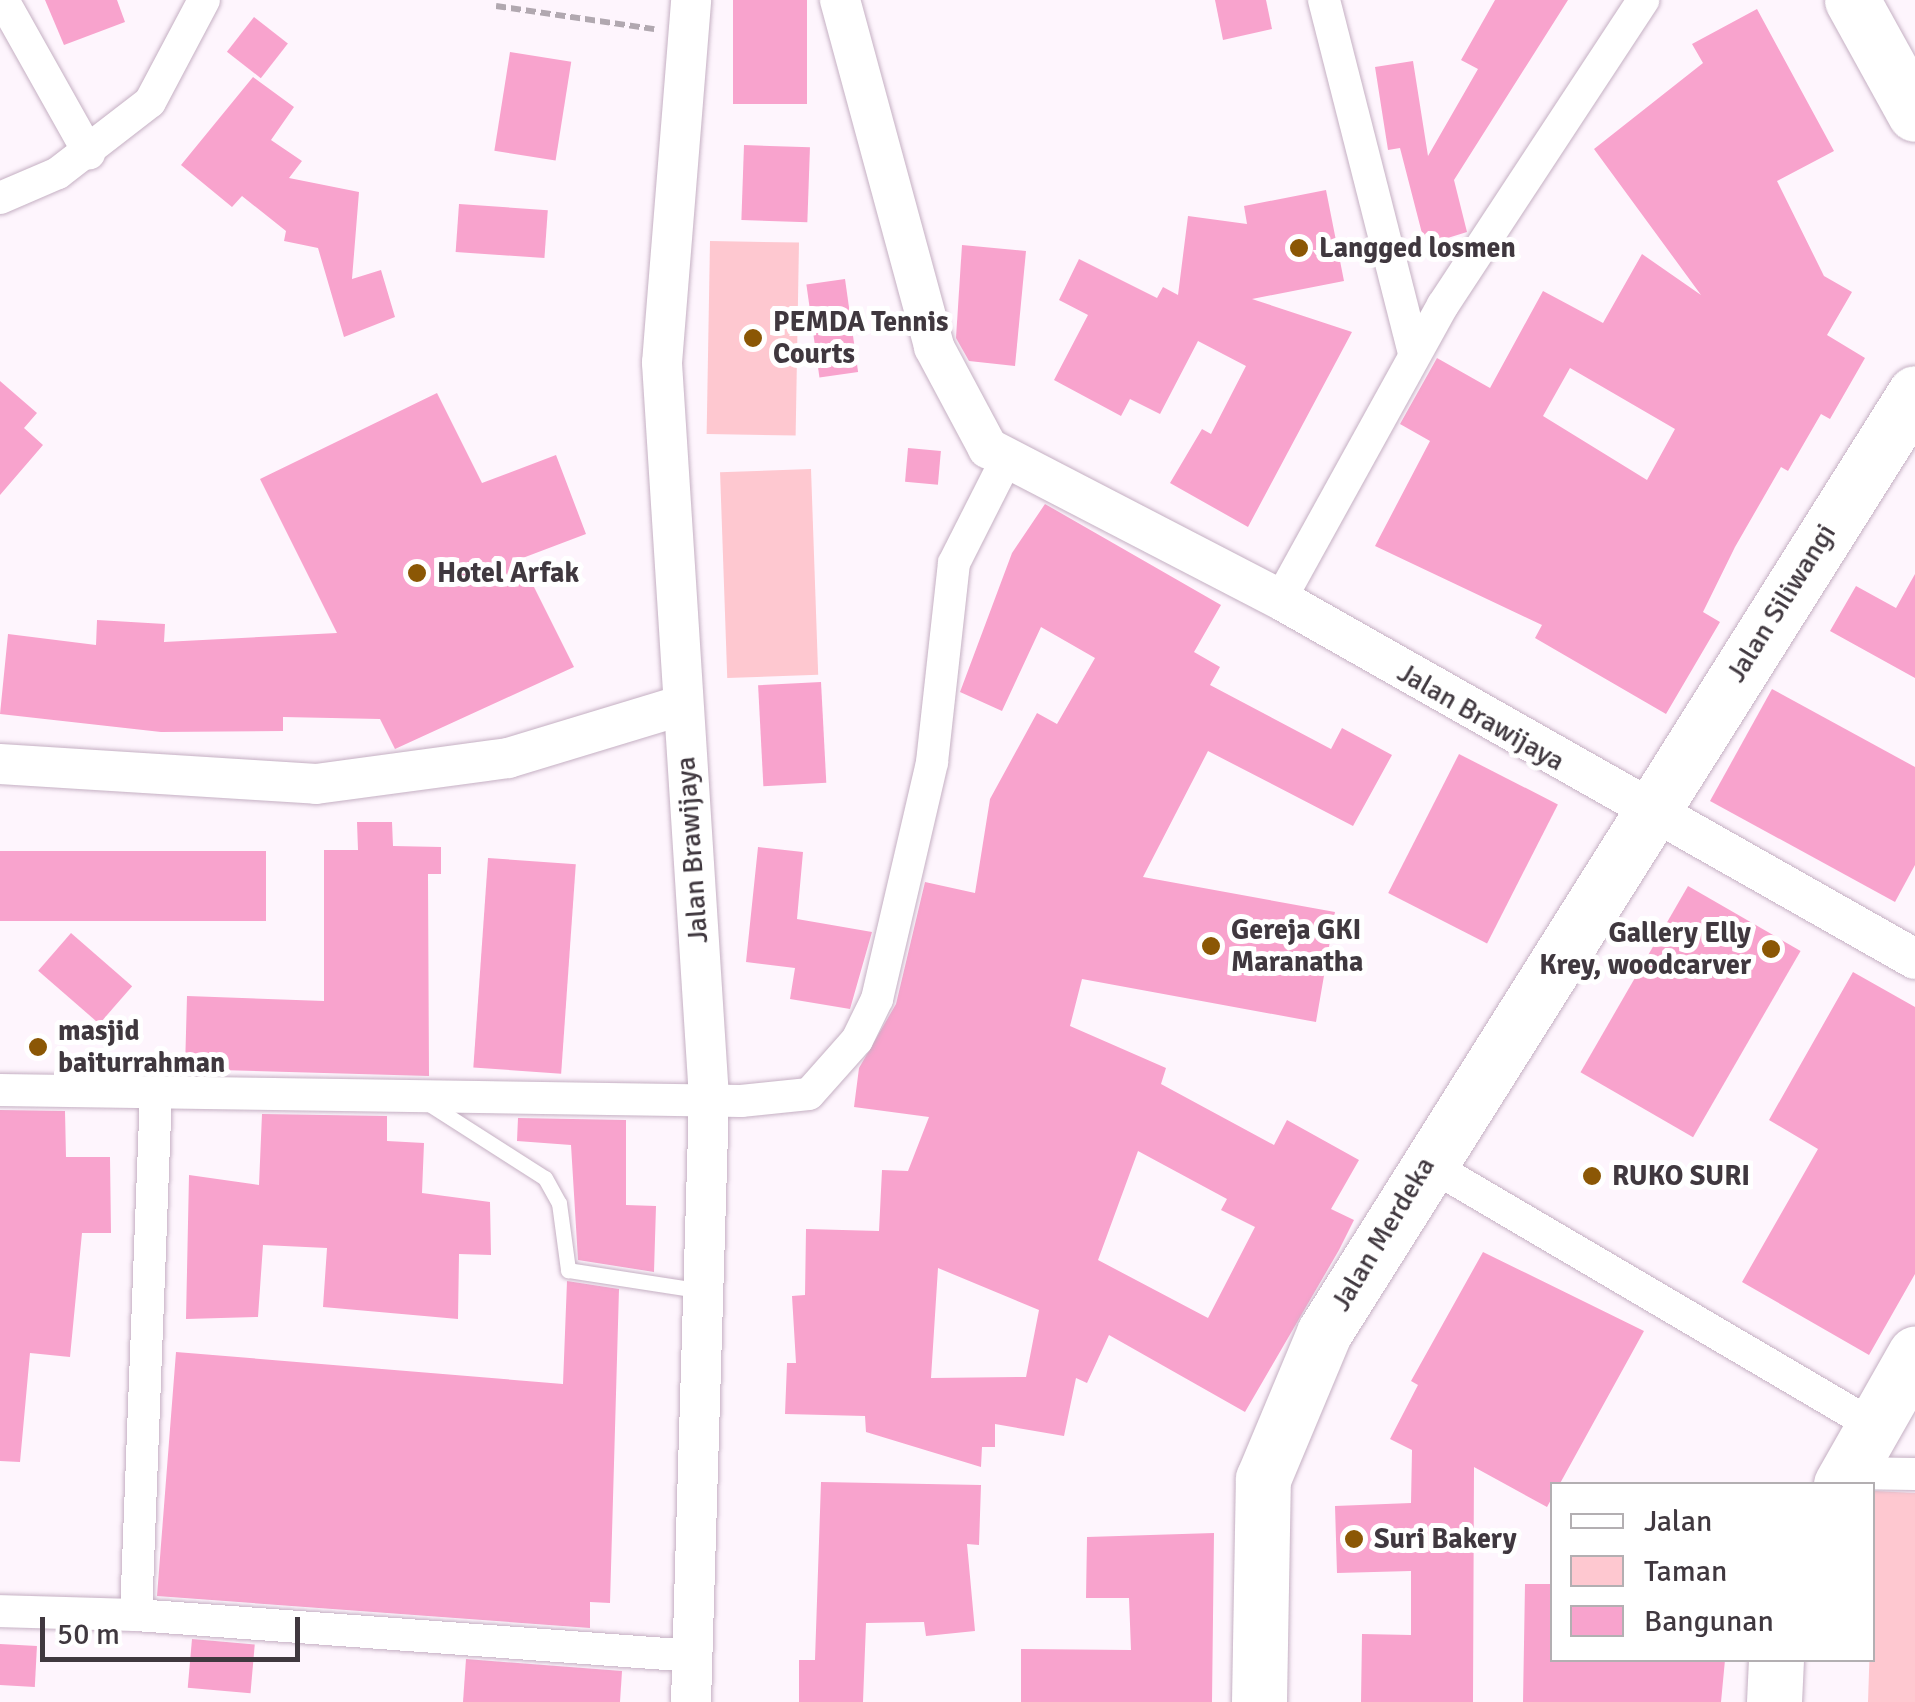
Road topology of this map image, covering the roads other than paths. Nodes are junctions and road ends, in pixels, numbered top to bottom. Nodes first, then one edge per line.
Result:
1 (4, 0) edge
2 (204, 0) edge
3 (840, 0) edge
4 (1324, 0) edge
5 (1852, 0) edge
6 (1643, 6) edge
7 (688, 16) edge
8 (1913, 116) edge
9 (89, 153) junction
10 (0, 198) edge
11 (1414, 354) junction
12 (1910, 392) edge
13 (1006, 462) junction
14 (1280, 600) junction
15 (682, 704) junction
16 (0, 764) edge
17 (1652, 816) junction
18 (1915, 959) edge
19 (0, 1090) edge
20 (156, 1093) junction
21 (415, 1094) junction
22 (709, 1098) junction
23 (1426, 1162) junction
24 (704, 1292) junction
25 (1915, 1354) edge
26 (1874, 1426) junction
27 (1915, 1474) edge
28 (1844, 1479) edge
29 (0, 1611) edge
30 (136, 1615) junction
31 (693, 1656) junction
32 (1776, 1662) edge
33 (691, 1702) edge
34 (1259, 1702) edge
35 (1774, 1702) edge

1 - 9 street
2 - 9 street
3 - 13 street, Jalan Brawijaya
4 - 11 street
5 - 8 highway
6 - 11 street
7 - 15 street, Jalan Brawijaya
9 - 10 street
11 - 14 street
12 - 17 highway, Jalan Siliwangi
13 - 14 street, Jalan Brawijaya
13 - 22 street
14 - 17 street, Jalan Brawijaya
15 - 16 street
15 - 22 street, Jalan Brawijaya
17 - 18 street, Jalan Brawijaya
17 - 23 highway, Jalan Merdeka
19 - 20 street
20 - 21 street
20 - 30 street
21 - 22 street
21 - 24 lane
22 - 24 street, Jalan Brawijaya
23 - 26 street
23 - 34 highway, Jalan Merdeka
24 - 31 street, Jalan Brawijaya
25 - 26 highway
26 - 28 highway
27 - 28 street
29 - 30 street
30 - 31 street
31 - 33 street, Jalan Brawijaya
32 - 35 highway

